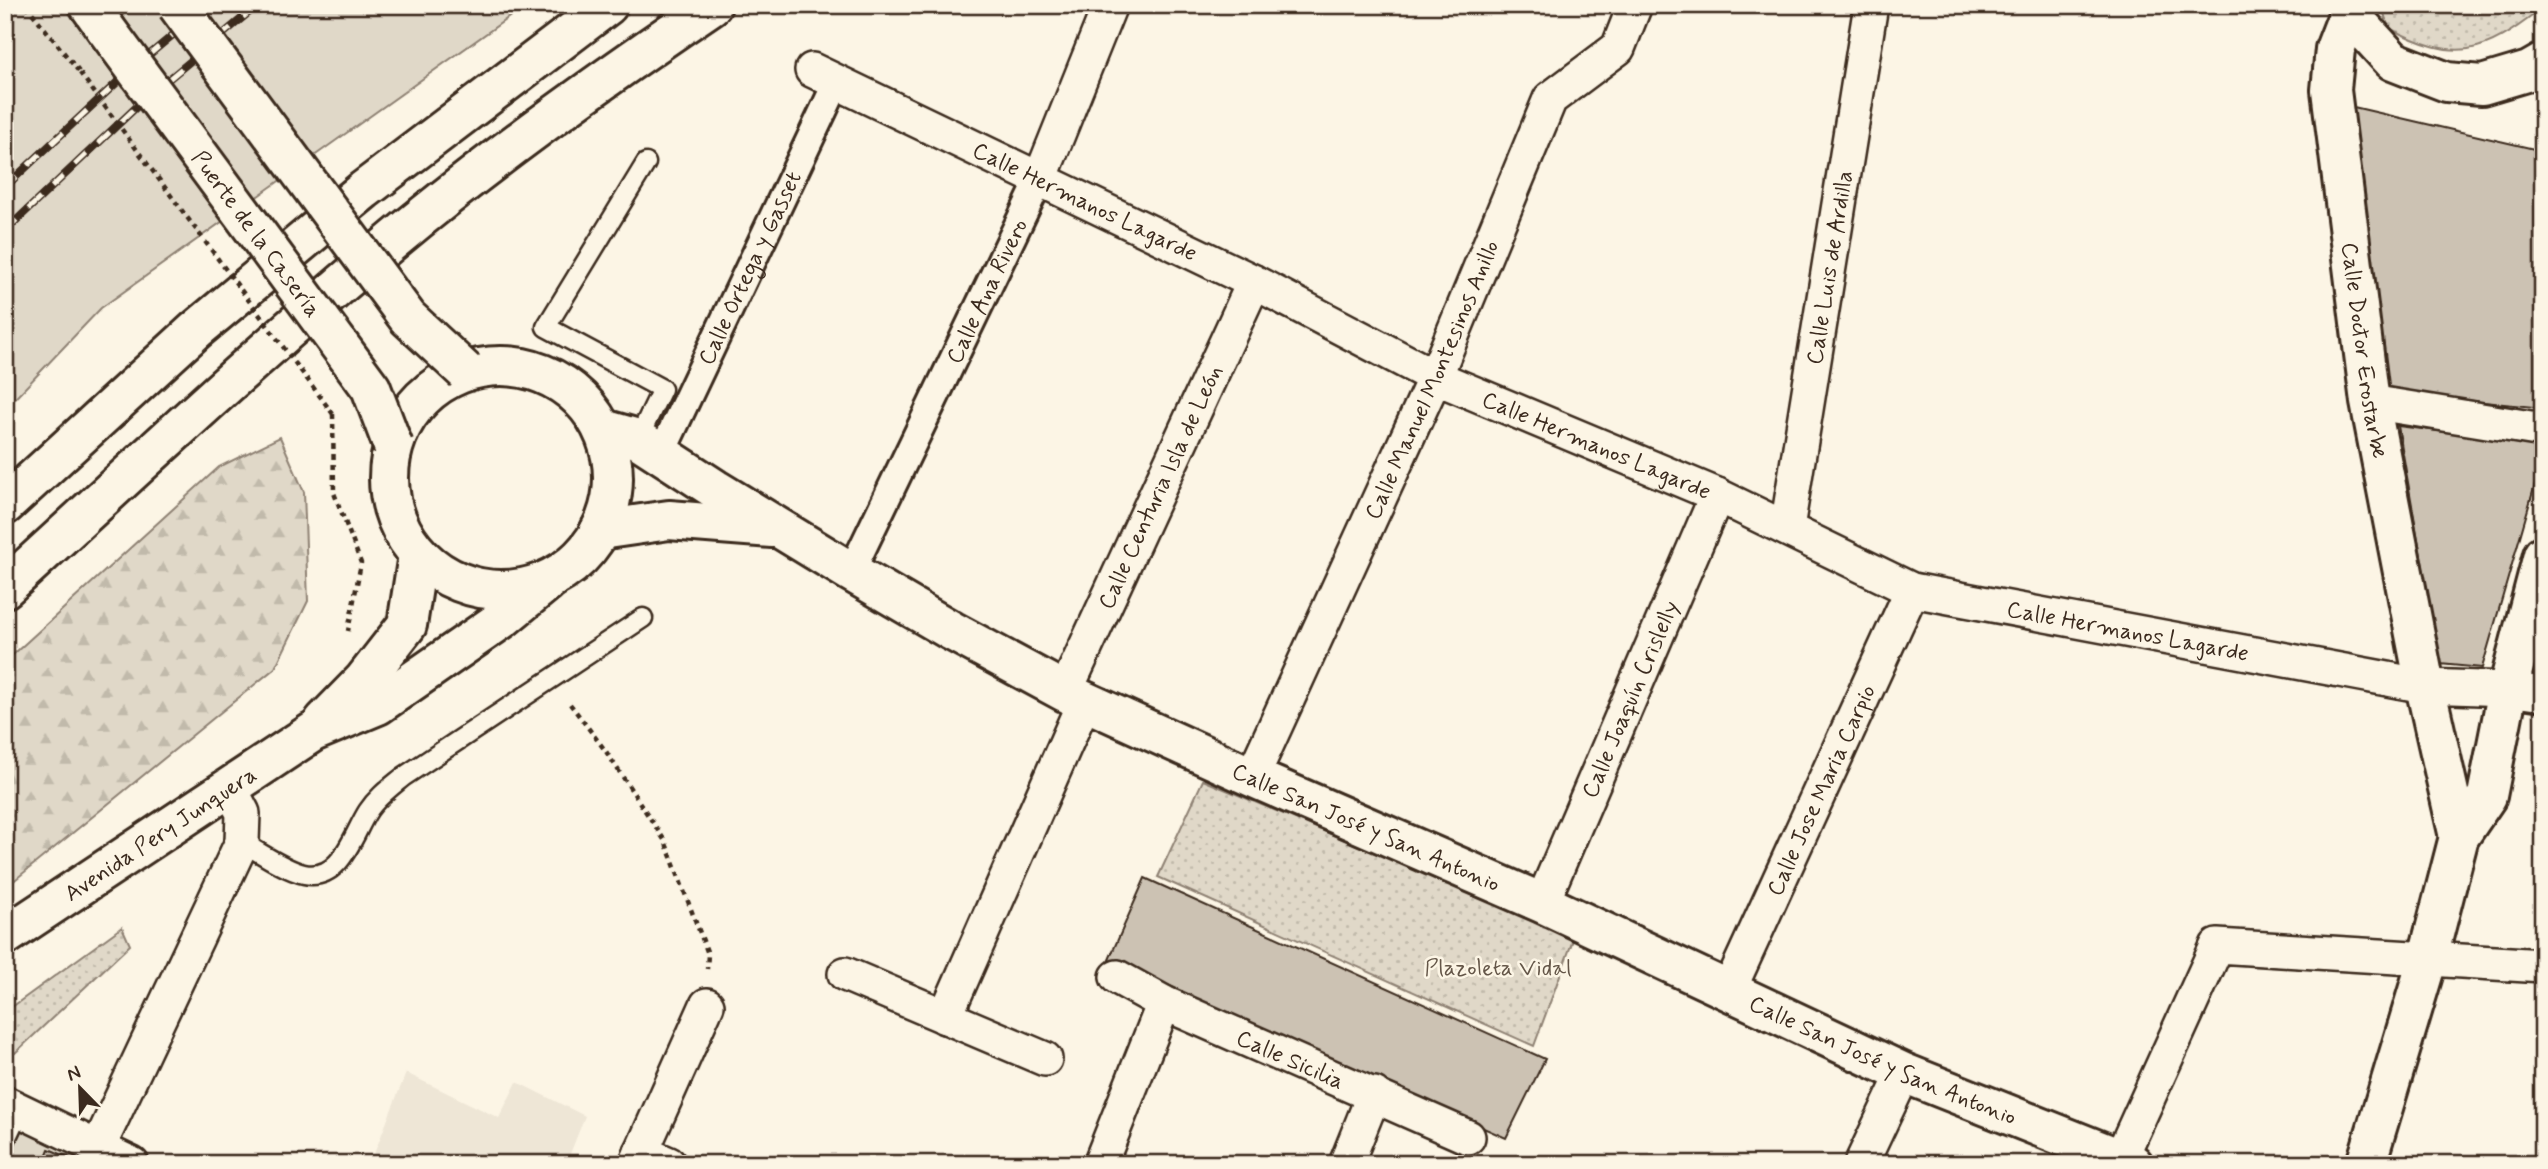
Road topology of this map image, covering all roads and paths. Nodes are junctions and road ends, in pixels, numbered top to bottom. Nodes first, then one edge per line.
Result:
1 (26, 5) edge
2 (177, 5) edge
3 (608, 5) edge
4 (712, 5) edge
5 (1110, 5) edge
6 (1635, 5) edge
7 (1871, 5) edge
8 (2349, 9) edge
9 (98, 17) edge
10 (2543, 63) edge
11 (824, 76) joint
12 (646, 163) dead end
13 (1040, 179) junction
14 (1254, 282) junction
15 (465, 370) junction
16 (1435, 377) junction
17 (2370, 402) junction
18 (2543, 430) edge
19 (634, 440) junction
20 (393, 446) junction
21 (1717, 495) junction
22 (5, 505) edge
23 (778, 528) junction
24 (1787, 528) junction
25 (600, 530) junction
26 (418, 555) junction
27 (2543, 555) edge
28 (851, 572) junction
29 (550, 579) junction
30 (5, 588) edge
31 (1912, 590) junction
32 (643, 618) dead end
33 (346, 643) dead end
34 (551, 678) junction
35 (2426, 686) junction
36 (2525, 692) edge
37 (1075, 696) junction
38 (313, 733) junction
39 (1252, 777) junction
40 (230, 788) junction
41 (2459, 837) junction
42 (242, 842) junction
43 (1542, 903) junction
44 (5, 936) edge
45 (2427, 961) junction
46 (2543, 967) edge
47 (845, 974) dead end
48 (1117, 978) dead end
49 (1729, 990) junction
50 (1164, 1003) junction
51 (707, 1005) joint
52 (945, 1017) junction
53 (1045, 1059) dead end
54 (1904, 1073) junction
55 (1374, 1094) junction
56 (13, 1106) edge
57 (1468, 1137) dead end
58 (5, 1141) edge
59 (98, 1148) junction
60 (649, 1160) edge
61 (2123, 1162) edge
62 (132, 1164) edge
63 (1100, 1164) edge
64 (1346, 1164) edge
65 (1861, 1164) edge
66 (2366, 1164) edge

1 - 33 path, bridge
2 - 15 main road, bridge
3 - 22 main road
4 - 30 main road
5 - 13 street, Calle Ana Rivero
6 - 16 street, Calle Manuel Montesinos Anillo
7 - 24 street, Calle Luis de Ardilla
8 - 10 main road
8 - 17 main road, Calle Doctor Erostarbe
9 - 20 main road, Puerte de la Casería, bridge
11 - 13 street, Calle Hermanos Lagarde
11 - 19 street, Calle Ortega y Gasset
12 - 19 lane
13 - 14 street, Calle Hermanos Lagarde
13 - 28 street, Calle Ana Rivero
14 - 16 street, Calle Hermanos Lagarde
14 - 37 street, Calle Centuria Isla de León
15 - 19 main road
15 - 20 main road
16 - 21 street, Calle Hermanos Lagarde
16 - 39 street, Calle Manuel Montesinos Anillo
17 - 18 street
17 - 35 main road, Calle Doctor Erostarbe
19 - 23 main road
19 - 25 main road
20 - 26 main road
21 - 24 street, Calle Hermanos Lagarde
21 - 43 street, Calle Joaquín Crislelly
23 - 25 main road, Calle San José y San Antonio
23 - 28 main road, Calle San José y San Antonio
24 - 31 street, Calle Hermanos Lagarde
25 - 29 main road
26 - 29 main road
26 - 38 main road, Avenida Pery Junquera
27 - 36 main road
28 - 37 main road, Calle San José y San Antonio
29 - 38 main road, Avenida Pery Junquera
31 - 35 street, Calle Hermanos Lagarde
31 - 49 street, Calle Jose Maria Carpio
32 - 34 lane
34 - 42 lane
34 - 51 path
35 - 36 street, Calle Hermanos Lagarde
35 - 41 main road, Calle Doctor Erostarbe
36 - 41 main road
37 - 39 main road, Calle San José y San Antonio
37 - 52 street, Calle Centuria Isla de León
38 - 40 main road, Avenida Pery Junquera
39 - 43 main road, Calle San José y San Antonio
40 - 42 street
40 - 44 main road, Avenida Pery Junquera
41 - 45 main road
42 - 59 street
43 - 49 main road, Calle San José y San Antonio
45 - 46 street
45 - 61 street
45 - 66 main road
47 - 52 street
48 - 50 street, Calle Sicilia
49 - 54 main road, Calle San José y San Antonio
50 - 55 street, Calle Sicilia
50 - 63 street
51 - 60 street
52 - 53 street
54 - 61 main road, Calle San José y San Antonio
54 - 65 street
55 - 57 street, Calle Sicilia
55 - 64 street
56 - 58 lane
56 - 59 street
59 - 62 street

